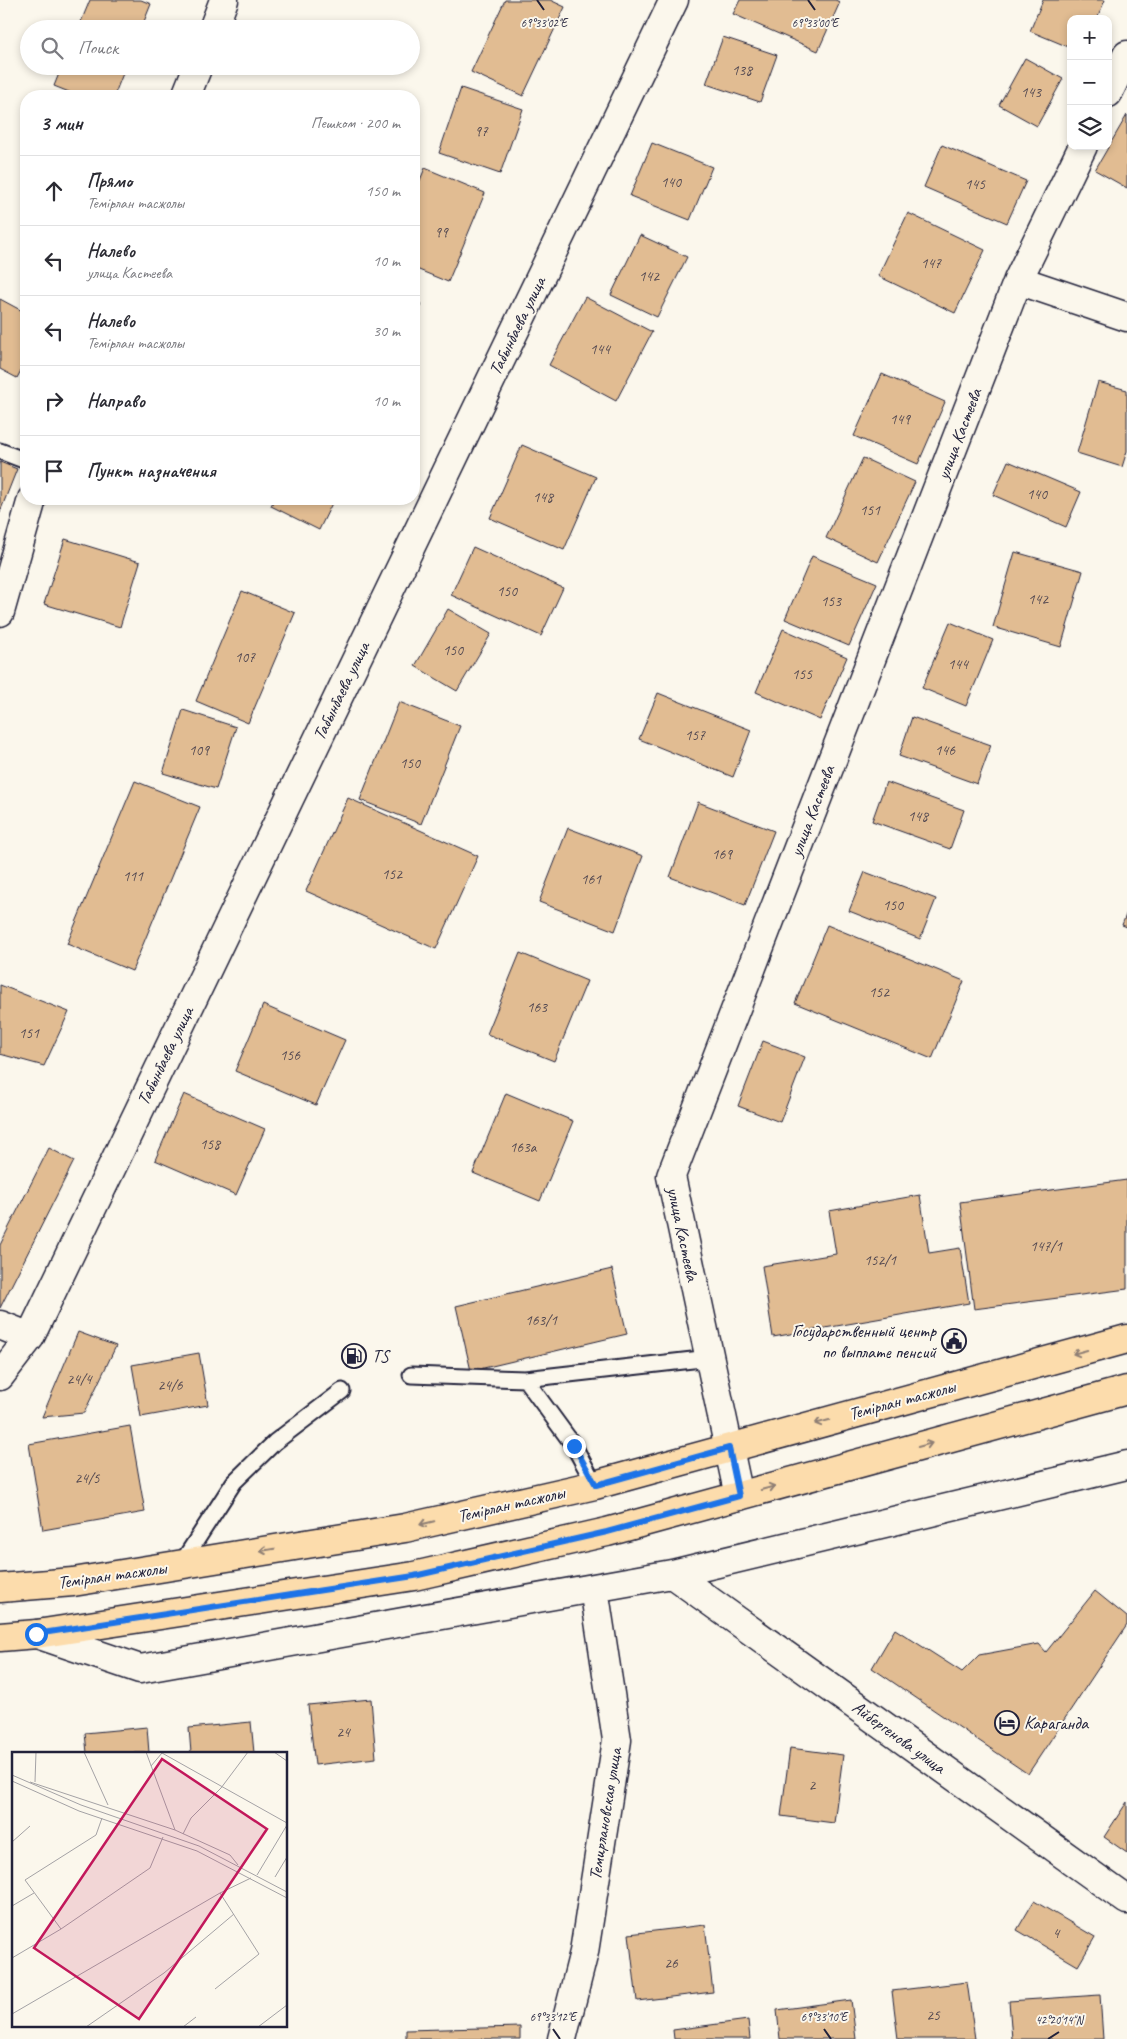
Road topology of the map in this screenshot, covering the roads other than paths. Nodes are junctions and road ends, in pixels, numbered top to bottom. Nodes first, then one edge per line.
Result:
1 (224, 0) edge
2 (674, 0) edge
3 (216, 20) edge
4 (1127, 54) edge
5 (194, 75) edge
6 (1112, 85) edge
7 (188, 90) edge
8 (1081, 150) edge
9 (1018, 280) junction
10 (1127, 317) edge
11 (0, 452) edge
12 (20, 459) edge
13 (30, 505) edge
14 (0, 612) edge
15 (0, 1325) edge
16 (30, 1337) junction
17 (1127, 1339) edge
18 (710, 1358) junction
19 (411, 1375) dead end
20 (0, 1376) edge
21 (525, 1380) junction
22 (1127, 1390) edge
23 (342, 1391) dead end
24 (729, 1448) junction
25 (1127, 1465) edge
26 (596, 1485) junction
27 (739, 1496) junction
28 (181, 1564) junction
29 (672, 1574) junction
30 (0, 1588) edge
31 (594, 1588) junction
32 (36, 1634) junction
33 (0, 1637) edge
34 (1127, 1900) edge
35 (562, 2039) edge

1 - 3 street
2 - 16 street, Табынбаева улица
4 - 6 street
5 - 7 street
8 - 9 street, улица Кастеева
9 - 10 street
9 - 18 street, улица Кастеева
11 - 12 lane
13 - 14 street
15 - 16 street
16 - 20 street, Табынбаева улица
17 -> 24 main road, Темірлан тасжолы
18 - 21 lane
18 - 24 street, улица Кастеева
19 - 21 lane
21 - 26 lane
27 -> 22 main road
23 - 28 lane
24 - 26 main road, Темірлан тасжолы
24 - 27 street, улица Кастеева
25 - 29 street
26 -> 28 main road, Темірлан тасжолы
27 - 32 main road
28 - 30 main road, Темірлан тасжолы
29 - 31 street
29 - 34 street, Айбергенова улица
31 - 32 street
31 - 35 street, Темирлановская улица
32 - 33 main road

